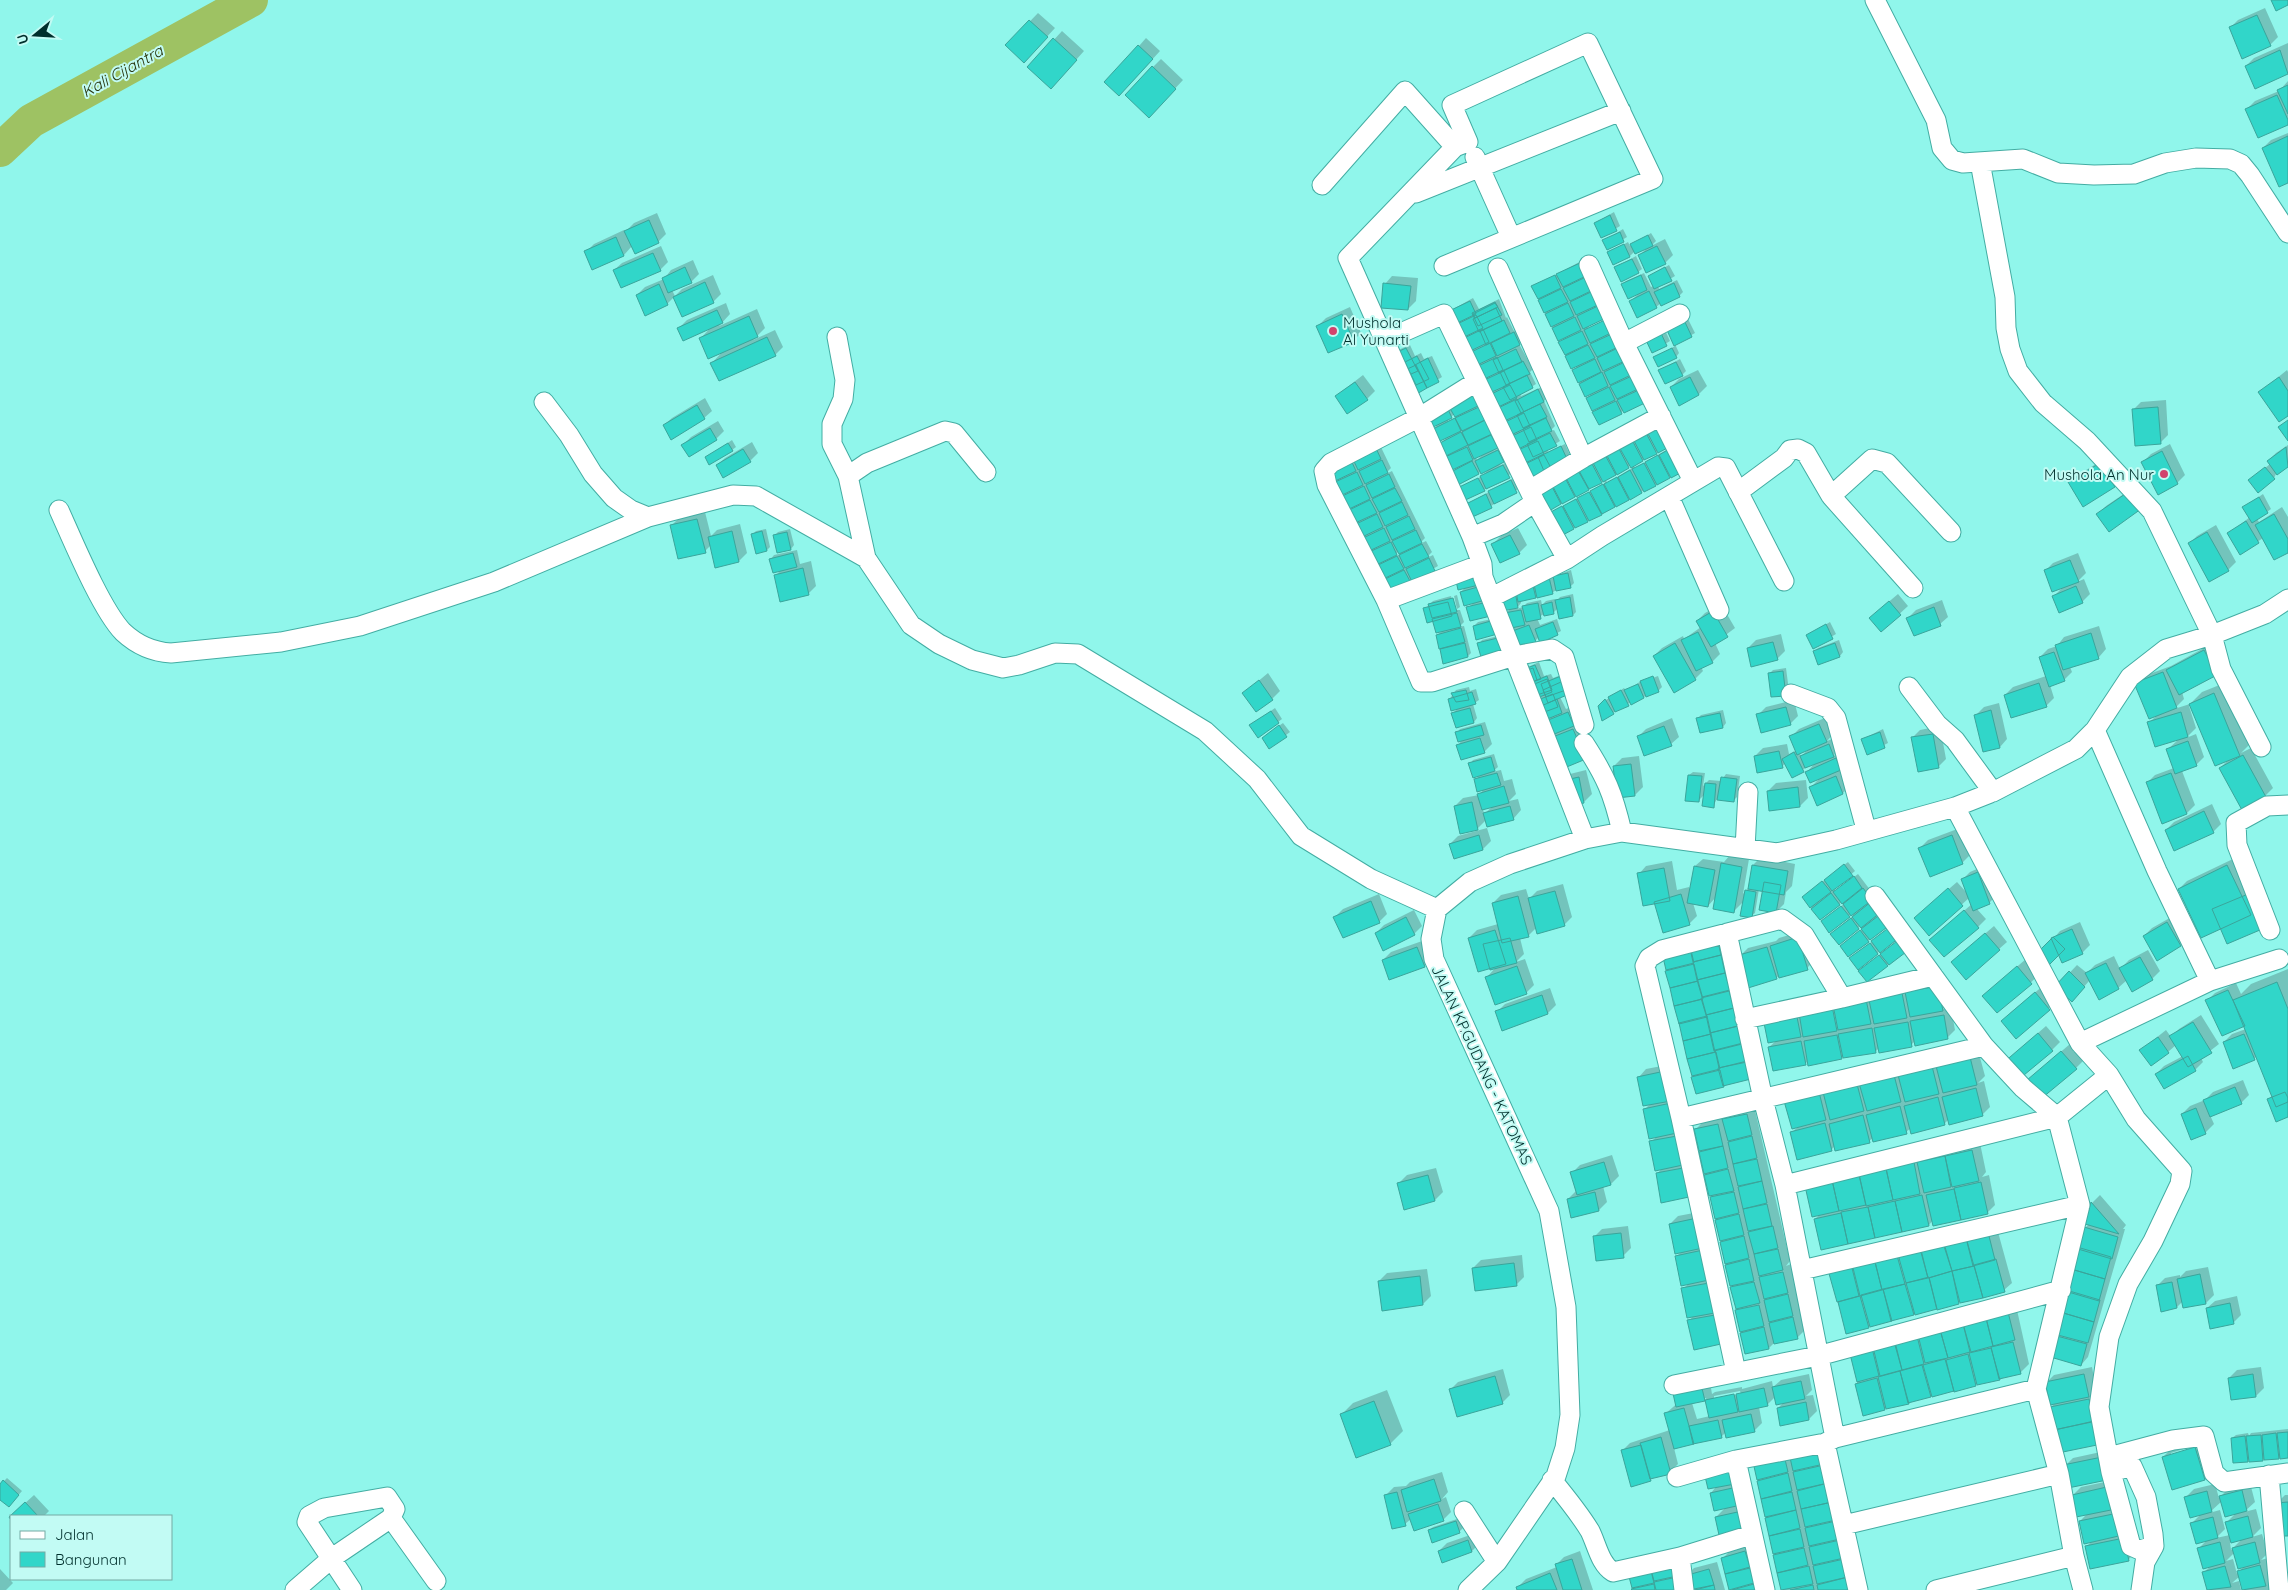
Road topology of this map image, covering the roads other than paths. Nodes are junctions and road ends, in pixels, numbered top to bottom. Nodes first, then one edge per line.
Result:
1 (1874, 0) edge
2 (1452, 105) junction
3 (1422, 111) junction
4 (1621, 111) junction
5 (1462, 145) junction
6 (1980, 162) junction
7 (1479, 167) junction
8 (1322, 185) dead end
9 (1408, 196) junction
10 (2288, 233) edge
11 (1510, 238) junction
12 (1589, 265) dead end
13 (1444, 266) dead end
14 (1498, 268) dead end
15 (1680, 314) dead end
16 (837, 337) dead end
17 (1386, 340) junction
18 (1624, 343) junction
19 (1476, 382) junction
20 (544, 402) dead end
21 (1662, 416) junction
22 (1420, 417) junction
23 (1583, 458) junction
24 (986, 472) dead end
25 (848, 476) junction
26 (1694, 481) junction
27 (1738, 492) junction
28 (1533, 496) junction
29 (1669, 496) junction
30 (1831, 496) junction
31 (59, 510) dead end
32 (648, 517) junction
33 (1951, 532) dead end
34 (1472, 537) junction
35 (866, 558) junction
36 (1567, 560) junction
37 (1482, 564) junction
38 (1784, 581) dead end
39 (1913, 588) dead end
40 (1492, 597) junction
41 (2288, 599) edge
42 (1386, 600) junction
43 (1719, 610) dead end
44 (2212, 635) junction
45 (1514, 656) junction
46 (1909, 687) dead end
47 (1791, 694) dead end
48 (2095, 730) junction
49 (2261, 747) dead end
50 (1748, 792) dead end
51 (1993, 792) junction
52 (2288, 805) edge
53 (1955, 806) junction
54 (1866, 829) junction
55 (1622, 832) junction
56 (1585, 839) junction
57 (1745, 849) junction
58 (1875, 896) dead end
59 (1436, 909) junction
60 (2270, 930) dead end
61 (1726, 933) junction
62 (2280, 959) dead end
63 (1933, 976) junction
64 (2210, 981) junction
65 (1842, 998) junction
66 (1745, 1019) junction
67 (2080, 1043) junction
68 (1984, 1046) junction
69 (2109, 1075) junction
70 (1763, 1099) junction
71 (2058, 1117) junction
72 (1681, 1118) junction
73 (1785, 1185) junction
74 (2080, 1205) junction
75 (1802, 1270) junction
76 (2061, 1290) junction
77 (1818, 1356) junction
78 (1736, 1372) junction
79 (1674, 1386) dead end
80 (2036, 1389) junction
81 (1830, 1441) junction
82 (1736, 1460) junction
83 (2110, 1465) junction
84 (2288, 1473) edge
85 (2059, 1474) junction
86 (2269, 1475) junction
87 (1677, 1477) dead end
88 (1552, 1480) junction
89 (1464, 1511) dead end
90 (392, 1518) junction
91 (1844, 1526) junction
92 (1751, 1536) junction
93 (2154, 1546) junction
94 (2074, 1556) junction
95 (1680, 1557) junction
96 (332, 1558) junction
97 (1497, 1562) junction
98 (2282, 1570) edge
99 (436, 1581) dead end
100 (295, 1590) edge
101 (352, 1590) edge
102 (1468, 1590) edge
103 (1684, 1590) edge
104 (1765, 1590) edge
105 (1858, 1590) edge
106 (1936, 1590) edge
107 (2083, 1590) edge
108 (2141, 1590) edge
109 (2279, 1590) edge

1 - 6 street
2 - 3 street
2 - 4 street
2 - 5 street
3 - 5 street
3 - 8 street
4 - 7 street
4 - 11 street
5 - 7 street
5 - 9 street
6 - 10 street
6 - 44 street
7 - 9 street
7 - 11 street
9 - 17 street
11 - 13 street
12 - 18 street
14 - 23 street
15 - 18 street
16 - 25 street
17 - 19 street
17 - 22 street
18 - 21 street
19 - 22 street
19 - 28 street
20 - 32 street
21 - 23 street
21 - 26 street
22 - 34 street
22 - 42 street
23 - 28 street
24 - 25 street
25 - 35 street
26 - 27 street
26 - 29 street
27 - 30 street
27 - 38 street
28 - 34 street
28 - 36 street
29 - 36 street
29 - 43 street
30 - 33 street
30 - 39 street
31 - 32 street
32 - 35 street
34 - 37 street
35 - 59 street
36 - 40 street
37 - 40 street
37 - 42 street
40 - 45 street
41 - 44 street
42 - 45 street
44 - 48 street
44 - 49 street
45 - 55 street
45 - 56 street
46 - 51 street
47 - 54 street
48 - 51 street
48 - 64 street
50 - 57 street
51 - 53 street
52 - 60 street
53 - 54 street
53 - 67 street
54 - 57 street
55 - 56 street
55 - 57 street
56 - 59 street
58 - 63 street
59 - 88 street, JALAN KP.GUDANG - KATOMAS
61 - 65 street
61 - 66 street
61 - 72 street
62 - 64 street
63 - 65 street
63 - 68 street
64 - 67 street
65 - 66 street
66 - 70 street
67 - 69 street
68 - 70 street
68 - 71 street
69 - 71 street
69 - 83 street
70 - 72 street
70 - 73 street
71 - 73 street
71 - 74 street
72 - 78 street
73 - 75 street
74 - 75 street
74 - 76 street
75 - 77 street
76 - 77 street
76 - 80 street
77 - 78 street
77 - 81 street
78 - 79 street
80 - 81 street
80 - 85 street
81 - 82 street
81 - 91 street
82 - 87 street
82 - 92 street
83 - 86 street
83 - 93 street
83 - 93 street
84 - 86 street
85 - 91 street
85 - 94 street
86 - 98 street
88 - 95 street
88 - 97 street, JALAN KP.GUDANG - KATOMAS
89 - 97 street
90 - 96 street
90 - 96 street
90 - 99 street
91 - 105 street
92 - 95 street
92 - 104 street
93 - 108 street
94 - 106 street
94 - 107 street
95 - 103 street
96 - 100 street
96 - 101 street
97 - 102 street, JALAN KP.GUDANG - KATOMAS
98 - 109 street

